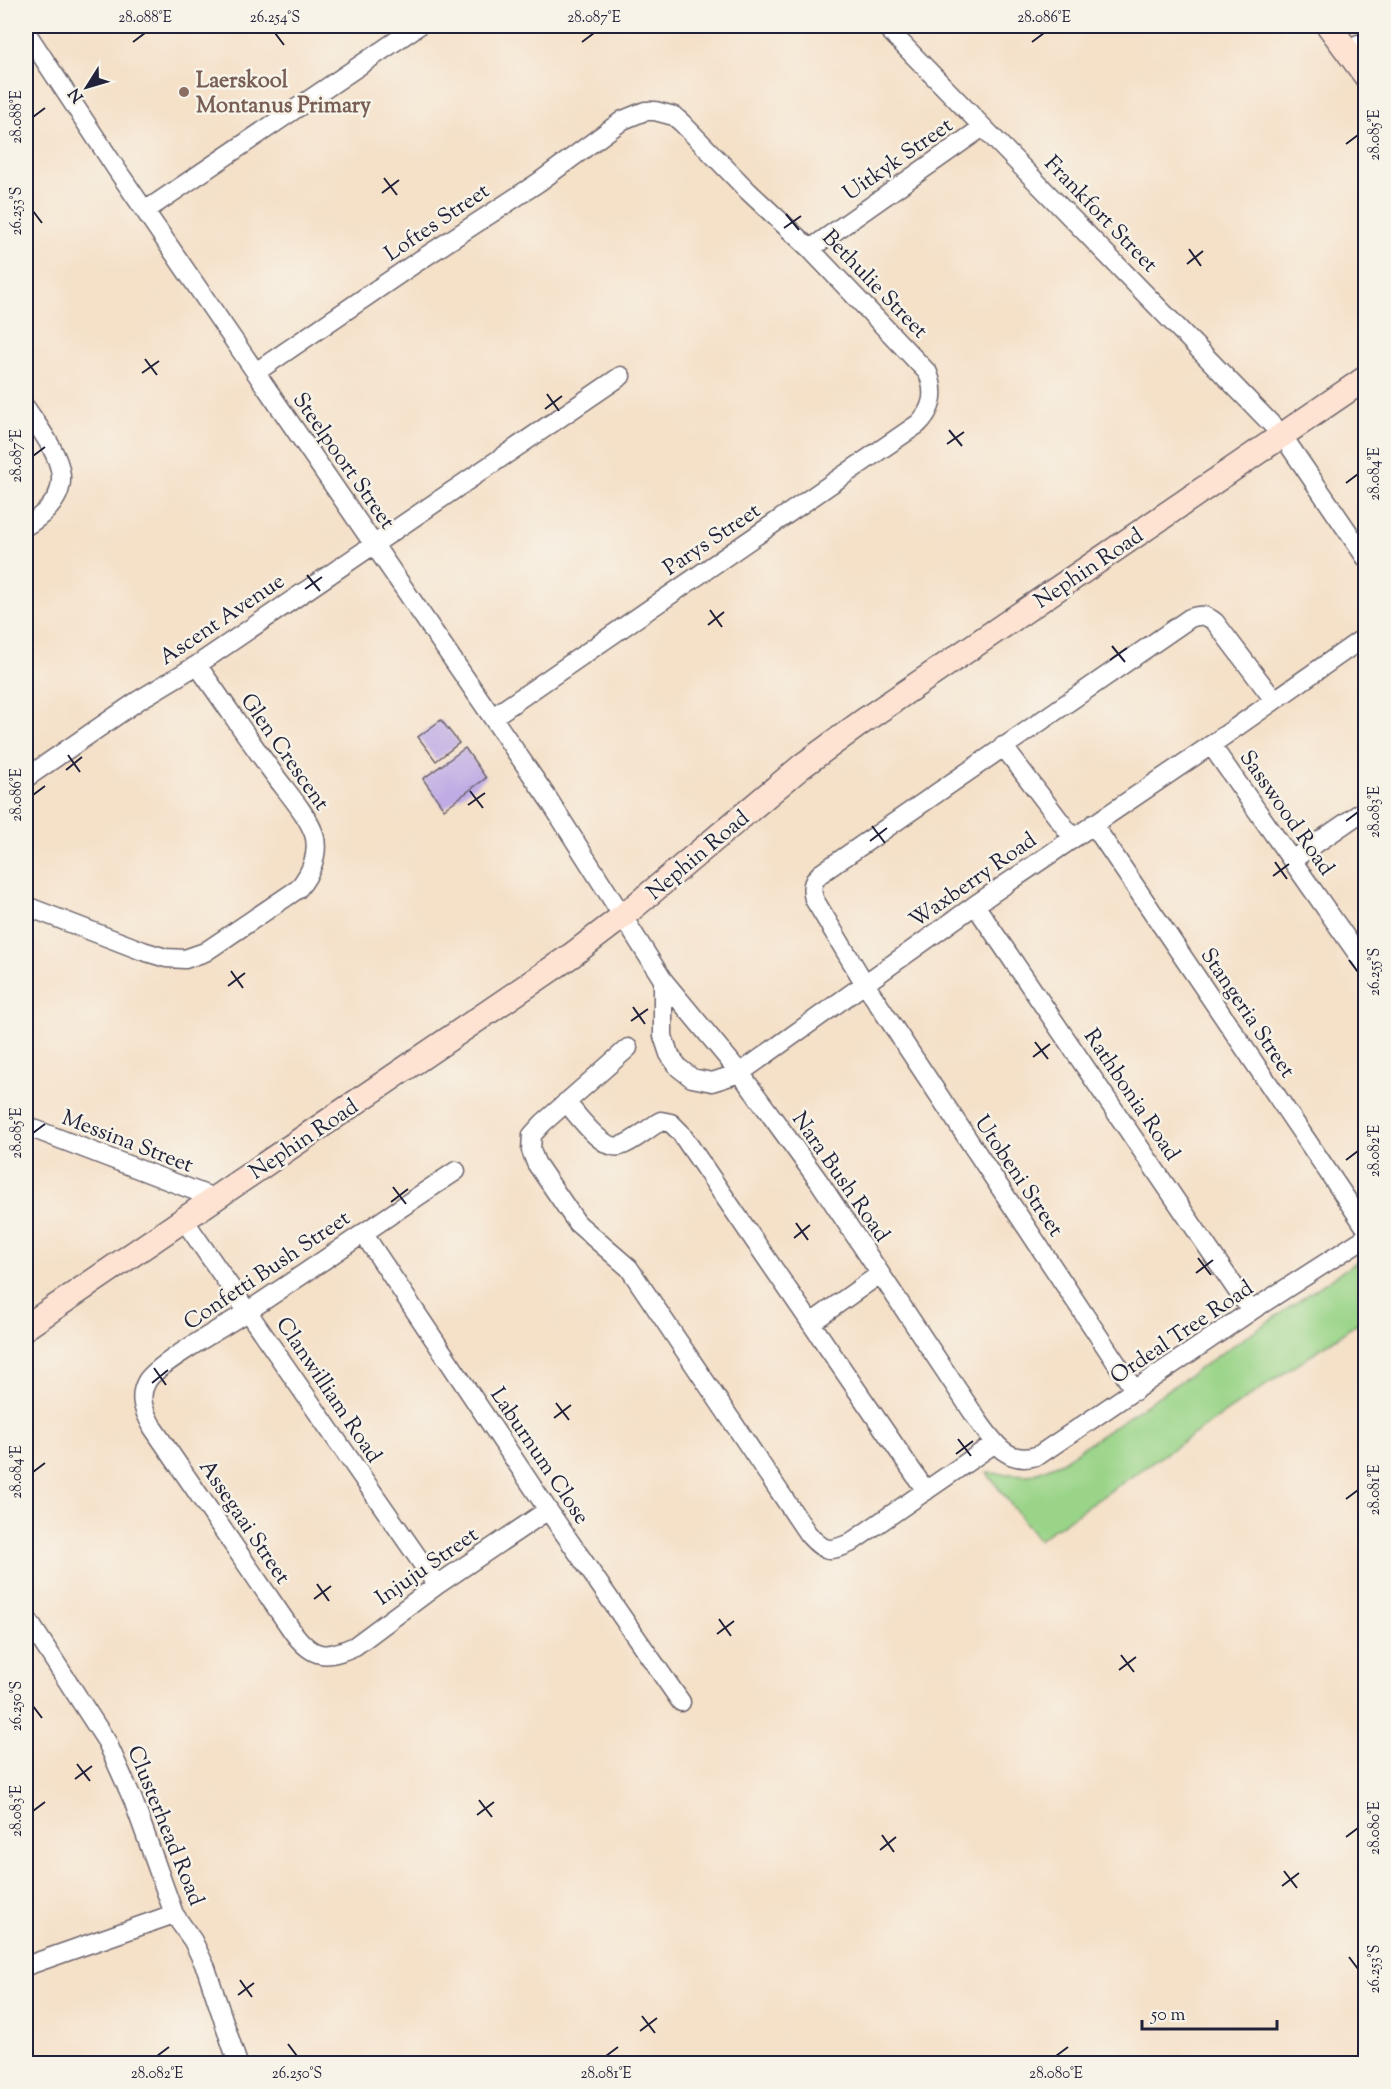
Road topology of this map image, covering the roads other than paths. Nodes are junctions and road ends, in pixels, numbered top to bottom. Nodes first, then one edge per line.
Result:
1 (418, 26) edge
2 (885, 26) edge
3 (1329, 26) edge
4 (26, 32) edge
5 (31, 52) edge
6 (1365, 76) edge
7 (645, 111) joint
8 (983, 127) junction
9 (146, 211) junction
10 (810, 249) junction
11 (256, 372) junction
12 (621, 376) dead end
13 (1365, 378) edge
14 (932, 382) joint
15 (26, 408) edge
16 (1282, 435) junction
17 (26, 526) edge
18 (374, 544) junction
19 (1365, 558) edge
20 (1365, 636) edge
21 (197, 665) junction
22 (1275, 700) junction
23 (493, 717) junction
24 (1211, 745) junction
25 (1004, 746) junction
26 (26, 778) edge
27 (1365, 808) edge
28 (1093, 824) junction
29 (1073, 838) junction
30 (1292, 860) junction
31 (975, 905) junction
32 (26, 906) edge
33 (623, 916) junction
34 (1365, 966) edge
35 (663, 980) junction
36 (865, 984) junction
37 (628, 1048) dead end
38 (740, 1073) junction
39 (567, 1102) junction
40 (26, 1126) edge
41 (456, 1171) dead end
42 (214, 1198) junction
43 (184, 1220) junction
44 (1365, 1228) edge
45 (363, 1233) junction
46 (1365, 1237) edge
47 (880, 1274) junction
48 (248, 1311) junction
49 (1251, 1311) junction
50 (811, 1323) junction
51 (26, 1327) edge
52 (1135, 1391) junction
53 (153, 1428) joint
54 (995, 1443) junction
55 (1021, 1459) joint
56 (926, 1491) junction
57 (548, 1510) junction
58 (437, 1585) junction
59 (26, 1617) edge
60 (329, 1655) joint
61 (681, 1701) dead end
62 (174, 1914) junction
63 (26, 1966) edge
64 (238, 2064) edge

1 - 9 street
2 - 8 street, Frankfort Street
3 - 6 street
4 - 5 street, Steelpoort Street
5 - 9 street, Steelpoort Street
7 - 10 street, Bethulie Street
7 - 11 street, Loftes Street
8 - 10 street, Uitkyk Street
8 - 16 street, Frankfort Street
9 - 11 street, Steelpoort Street
10 - 14 street, Bethulie Street
11 - 18 street, Steelpoort Street
12 - 18 street, Ascent Avenue
13 - 16 street, Nephin Road
14 - 23 street, Parys Street
15 - 17 street
16 - 19 street, Frankfort Street
16 - 33 street, Nephin Road
18 - 21 street, Ascent Avenue
18 - 23 street, Steelpoort Street
20 - 22 street, Waxberry Road
21 - 26 street, Ascent Avenue
21 - 32 street, Glen Crescent
22 - 24 street, Waxberry Road
22 - 25 street
23 - 33 street, Steelpoort Street
24 - 28 street, Waxberry Road
24 - 30 street, Sasswood Road
25 - 29 street
25 - 36 street, Utobeni Street
27 - 30 street
28 - 29 street, Waxberry Road
28 - 44 street, Stangeria Street
29 - 31 street, Waxberry Road
30 - 34 street, Sasswood Road
31 - 36 street, Waxberry Road
31 - 49 street, Rathbonia Road
33 - 35 street, Nara Bush Road
33 - 42 street, Nephin Road
35 - 38 street, Nara Bush Road
35 - 38 street, Waxberry Road
36 - 38 street, Waxberry Road
36 - 52 street, Utobeni Street
37 - 39 street
38 - 47 street, Nara Bush Road
39 - 50 street
39 - 56 street
40 - 42 street, Messina Street
41 - 45 street, Confetti Bush Street
42 - 43 street, Nephin Road
43 - 48 street, Clanwilliam Road
43 - 51 street, Nephin Road
45 - 48 street, Confetti Bush Street
45 - 57 street, Laburnum Close
46 - 49 street, Ordeal Tree Road
47 - 50 street
47 - 54 street, Nara Bush Road
48 - 53 street, Confetti Bush Street
48 - 58 street, Clanwilliam Road
49 - 52 street, Ordeal Tree Road
50 - 56 street
52 - 55 street, Ordeal Tree Road
53 - 60 street, Assegaai Street
54 - 55 street, Nara Bush Road
54 - 56 street
57 - 58 street, Injuju Street
57 - 61 street, Laburnum Close
58 - 60 street, Injuju Street
59 - 62 street, Clusterhead Road
62 - 63 street
62 - 64 street, Clusterhead Road

